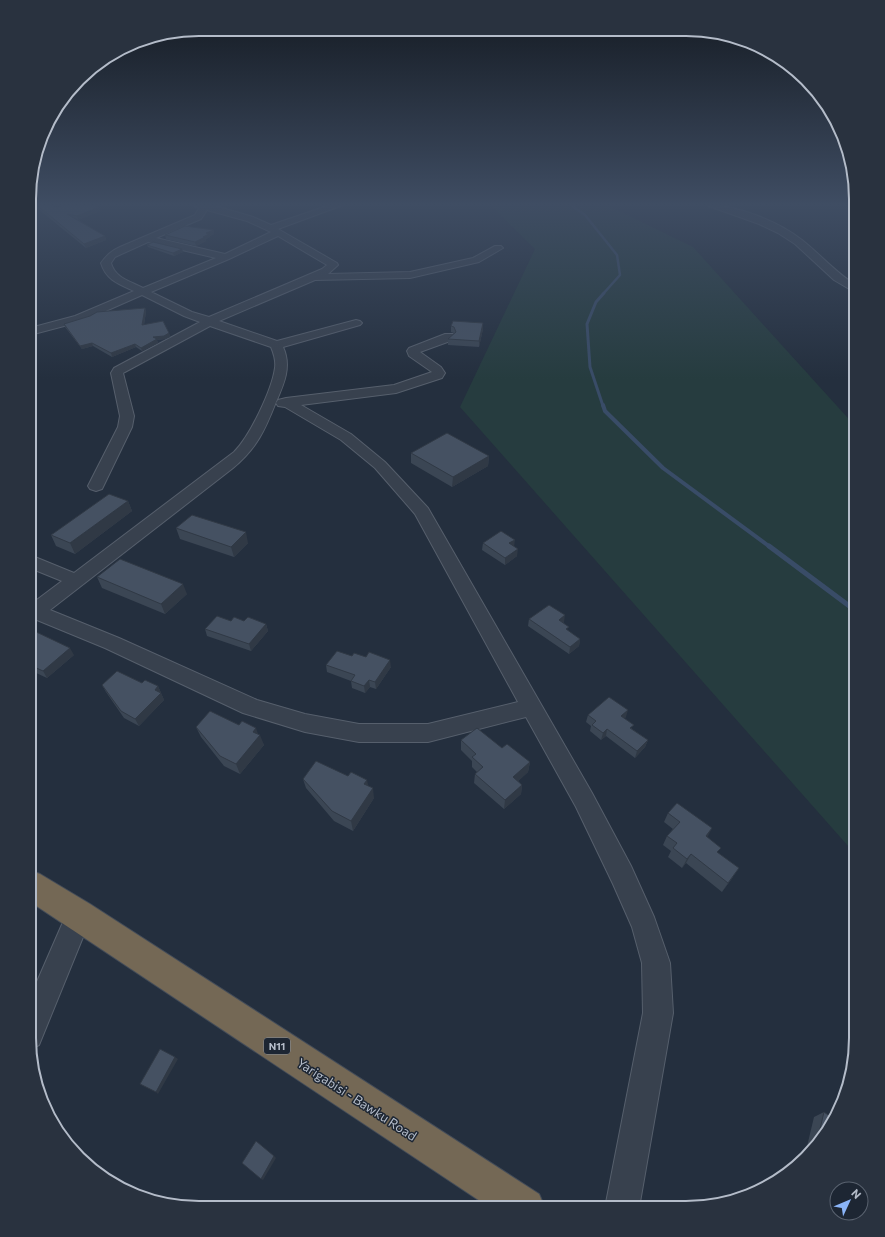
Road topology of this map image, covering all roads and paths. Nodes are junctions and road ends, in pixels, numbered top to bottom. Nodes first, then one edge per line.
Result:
1 (106, 263) edge
2 (212, 263) edge
3 (330, 263) edge
4 (464, 263) edge
5 (820, 263) edge
6 (311, 278) junction
7 (849, 286) edge
8 (142, 292) junction
9 (208, 322) junction
10 (356, 324) dead end
11 (36, 330) edge
12 (449, 337) edge
13 (276, 346) junction
14 (278, 403) junction
15 (96, 486) dead end
16 (36, 564) edge
17 (75, 580) junction
18 (36, 610) edge
19 (36, 614) edge
20 (532, 707) junction
21 (36, 888) edge
22 (79, 915) junction
23 (36, 1018) edge
24 (514, 1201) edge
25 (623, 1201) edge

1 - 8 street
2 - 8 street
3 - 6 street
4 - 6 street
5 - 7 street
6 - 9 street
8 - 9 street
8 - 11 street
9 - 13 street
9 - 15 street
10 - 13 street
12 - 14 street
13 - 14 street
14 - 17 street
14 - 20 street
16 - 17 street
17 - 18 street
19 - 20 street
20 - 25 street
21 - 22 highway, Yarigabisi - Bawku Road / N11
22 - 23 street
22 - 24 highway, Yarigabisi - Bawku Road / N11

